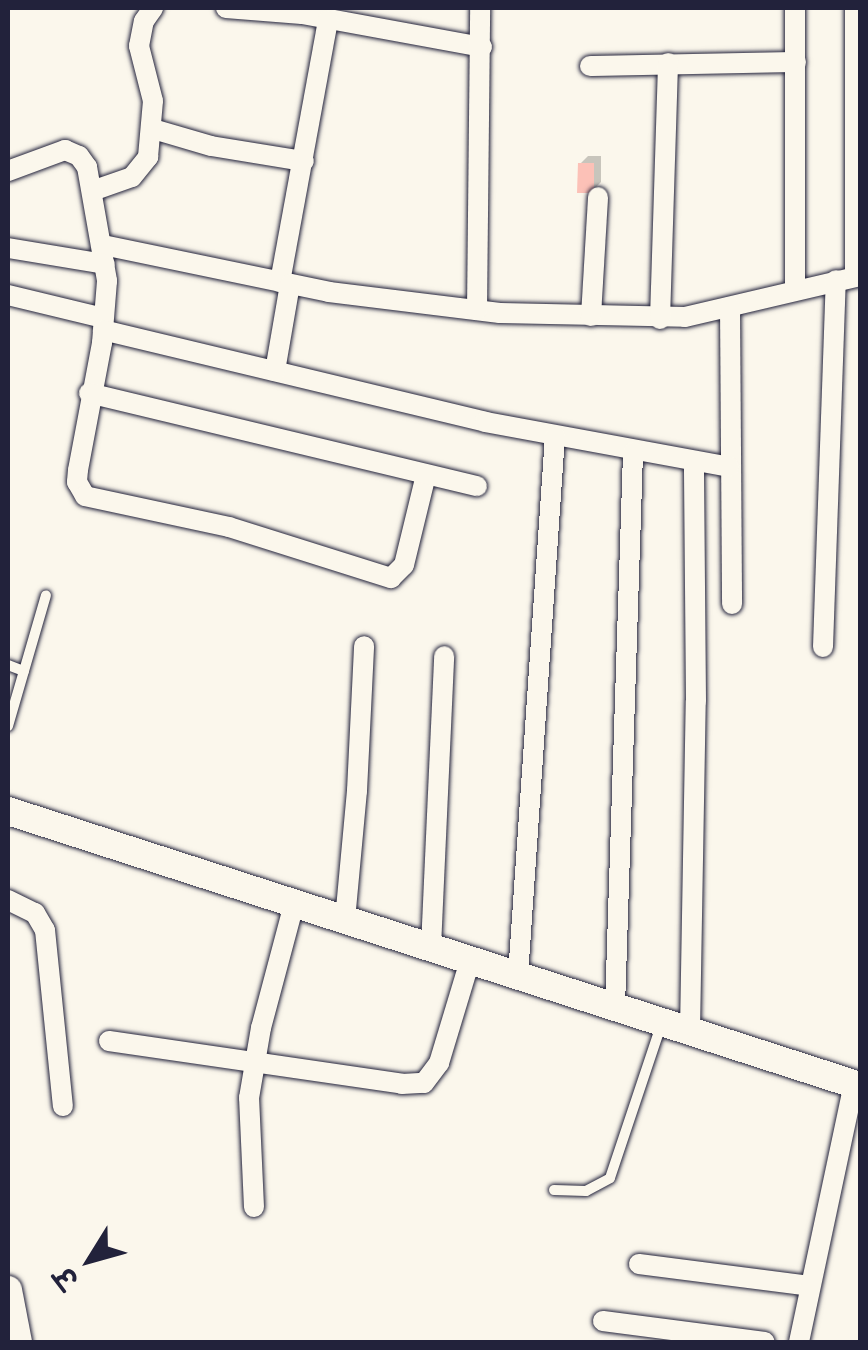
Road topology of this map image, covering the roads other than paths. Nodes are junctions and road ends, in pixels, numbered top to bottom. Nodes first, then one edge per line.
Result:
1 (152, 8) edge
2 (226, 8) edge
3 (480, 8) edge
4 (796, 8) edge
5 (855, 8) edge
6 (328, 20) junction
7 (482, 47) junction
8 (796, 62) junction
9 (668, 63) junction
10 (590, 66) dead end
11 (154, 129) junction
12 (304, 161) junction
13 (8, 172) edge
14 (92, 191) junction
15 (598, 197) dead end
16 (8, 248) edge
17 (104, 255) junction
18 (850, 277) edge
19 (285, 283) junction
20 (795, 290) junction
21 (8, 295) edge
22 (730, 307) junction
23 (478, 310) junction
24 (591, 316) junction
25 (660, 319) junction
26 (103, 324) junction
27 (275, 370) junction
28 (89, 393) junction
29 (556, 436) junction
30 (633, 452) junction
31 (694, 462) junction
32 (729, 467) junction
33 (426, 475) junction
34 (477, 486) dead end
35 (46, 595) dead end
36 (732, 604) dead end
37 (364, 646) dead end
38 (823, 647) dead end
39 (444, 656) dead end
40 (8, 666) edge
41 (24, 671) junction
42 (8, 726) edge
43 (8, 811) edge
44 (8, 900) edge
45 (294, 904) junction
46 (344, 920) junction
47 (431, 947) junction
48 (470, 960) junction
49 (518, 976) junction
50 (615, 1006) junction
51 (662, 1022) junction
52 (690, 1031) junction
53 (109, 1041) dead end
54 (254, 1064) junction
55 (857, 1085) edge
56 (63, 1106) dead end
57 (554, 1190) dead end
58 (254, 1207) dead end
59 (639, 1264) dead end
60 (810, 1286) junction
61 (8, 1290) edge
62 (604, 1321) dead end
63 (18, 1342) edge
64 (765, 1342) edge
65 (800, 1342) edge

1 - 11 street
2 - 6 street
3 - 7 street
4 - 8 street
5 - 18 street
6 - 7 street
6 - 12 street
7 - 23 street
8 - 9 street
8 - 20 street
9 - 10 street
9 - 25 street
11 - 12 street
11 - 14 street
12 - 19 street
13 - 14 street
14 - 17 street
15 - 24 street
16 - 17 street
17 - 19 street
17 - 26 street
18 - 20 street
18 - 38 street
19 - 23 street
19 - 27 street
20 - 22 street
21 - 26 street
22 - 25 street
22 - 32 street
23 - 24 street
24 - 25 street
26 - 27 street
26 - 28 street
27 - 29 street
28 - 33 street
28 - 33 street
29 - 30 street
29 - 49 street
30 - 31 street
30 - 50 street
31 - 32 street
31 - 52 street
32 - 36 street
33 - 34 street
35 - 41 lane
37 - 46 street
39 - 47 street
40 - 41 lane
41 - 42 lane
43 - 45 main road
44 - 56 street
45 - 46 main road
45 - 54 street
46 - 47 main road
47 - 48 main road
48 - 49 main road
48 - 54 street
49 - 50 main road
50 - 51 main road
51 - 52 main road
51 - 57 lane
52 - 55 main road
53 - 54 street
54 - 58 street
55 - 60 street
59 - 60 street
60 - 65 street
61 - 63 main road
62 - 64 street

